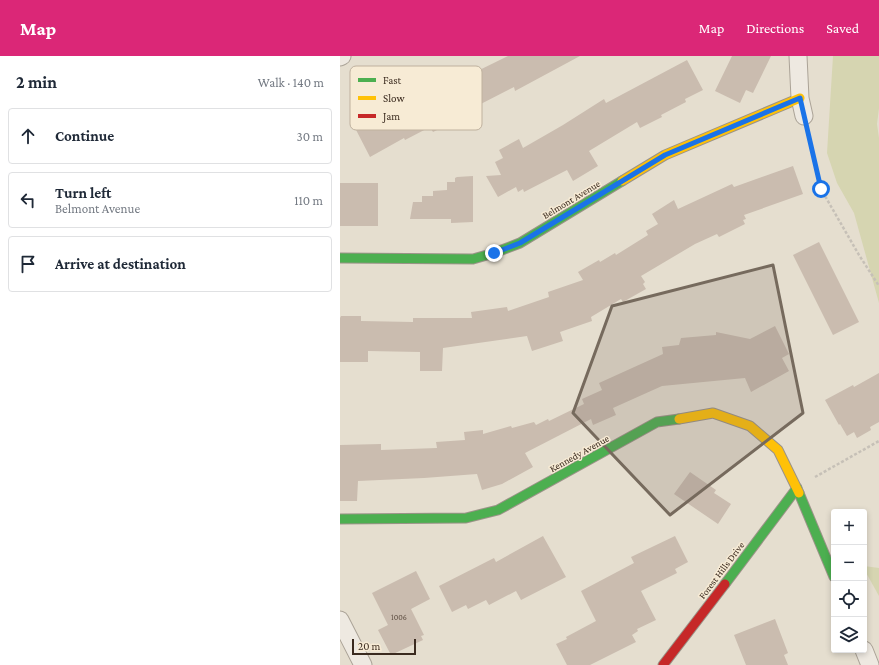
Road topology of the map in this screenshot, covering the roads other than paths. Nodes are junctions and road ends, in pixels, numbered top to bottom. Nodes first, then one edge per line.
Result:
1 (798, 56) edge
2 (800, 98) junction
3 (804, 116) road end
4 (340, 258) edge
5 (797, 488) junction
6 (340, 519) edge
7 (831, 570) edge
8 (341, 626) edge
9 (865, 653) edge
10 (363, 665) edge
11 (663, 665) edge
12 (870, 665) edge

1 - 2 street
2 - 3 street
2 - 4 street, Belmont Avenue
5 - 6 street, Kennedy Avenue
5 - 7 street, Kennedy Avenue
5 - 11 street, Forest Hills Drive
8 - 10 street
9 - 12 street

